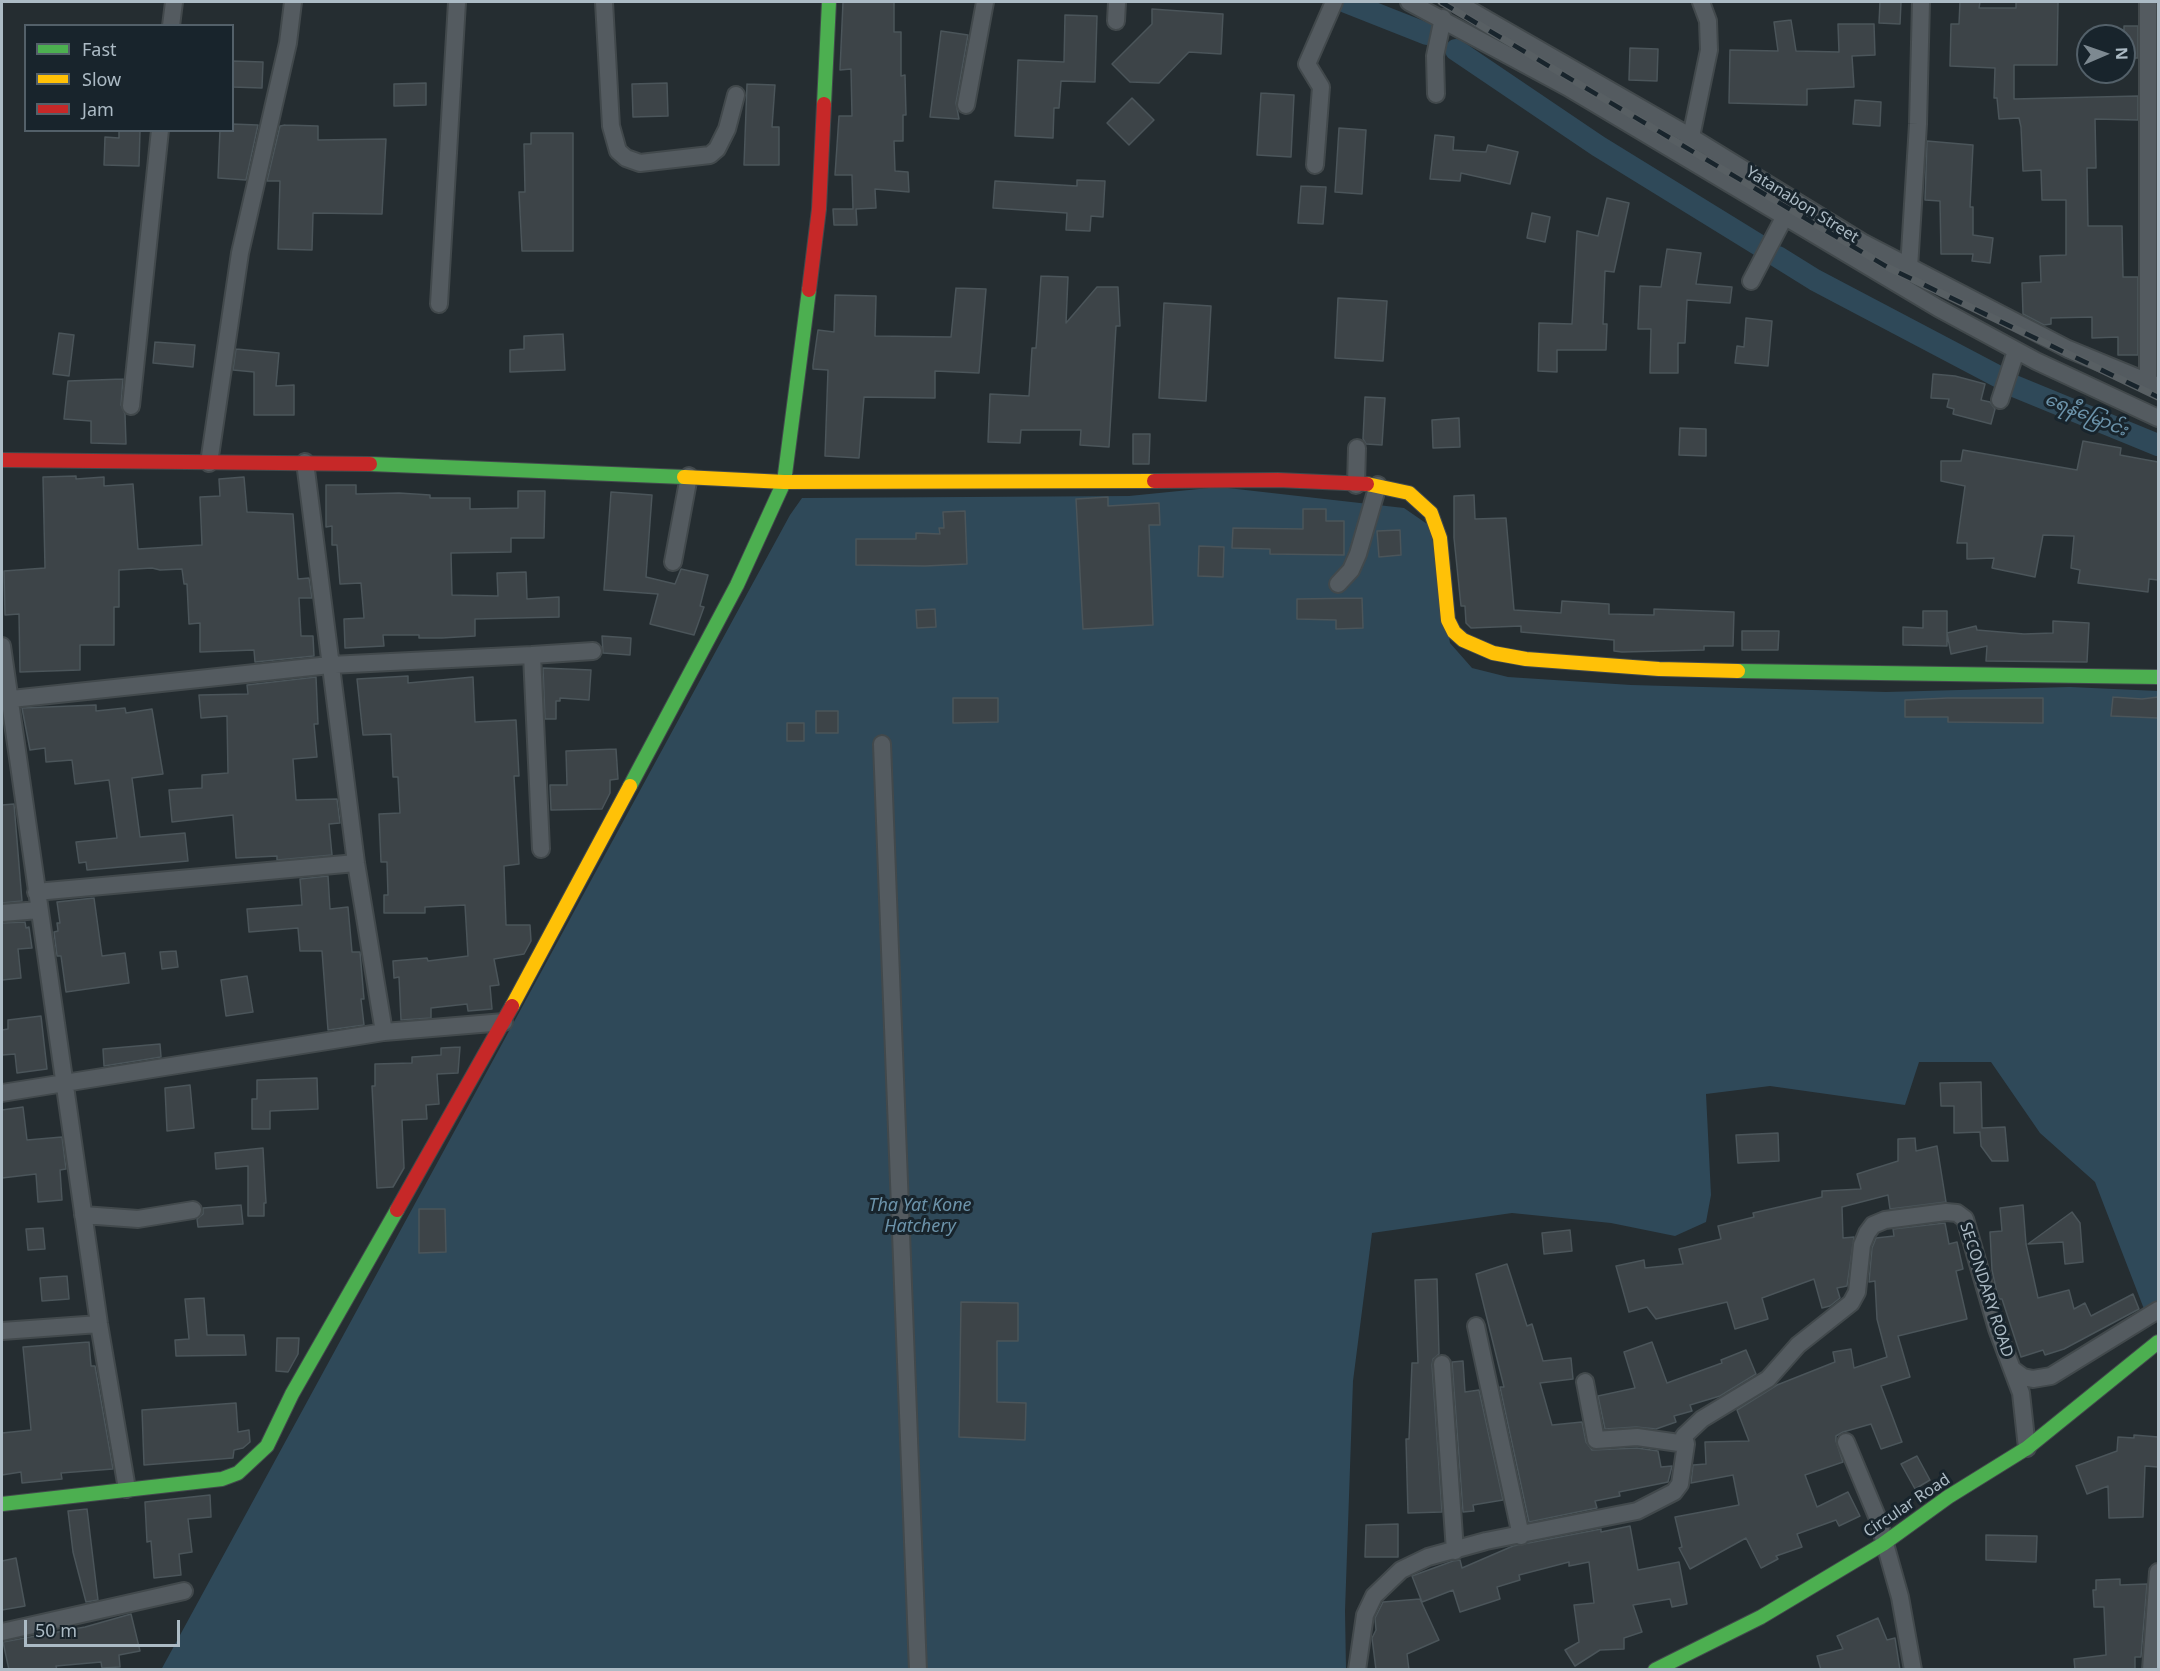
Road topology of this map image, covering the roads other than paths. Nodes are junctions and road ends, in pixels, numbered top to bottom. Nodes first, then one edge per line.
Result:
1 (174, 2) edge
2 (293, 2) edge
3 (829, 2) edge
4 (985, 2) edge
5 (1116, 2) edge
6 (1334, 2) edge
7 (1409, 2) edge
8 (1456, 2) edge
9 (1701, 2) edge
10 (1921, 2) edge
11 (2148, 2) edge
12 (605, 7) edge
13 (456, 11) edge
14 (1443, 18) junction
15 (1116, 21) dead end
16 (171, 24) edge
17 (1578, 71) junction
18 (1567, 87) junction
19 (1436, 94) dead end
20 (736, 95) dead end
21 (966, 105) dead end
22 (160, 132) edge
23 (1691, 137) junction
24 (1681, 156) junction
25 (1315, 165) dead end
26 (1792, 201) junction
27 (1785, 218) junction
28 (1909, 268) junction
29 (1751, 281) dead end
30 (440, 304) dead end
31 (2016, 351) junction
32 (2153, 385) edge
33 (2000, 400) dead end
34 (131, 406) dead end
35 (2158, 418) edge
36 (1357, 448) dead end
37 (2, 460) edge
38 (305, 462) junction
39 (209, 463) junction
40 (689, 477) junction
41 (784, 482) junction
42 (1356, 485) junction
43 (1378, 485) junction
44 (673, 562) dead end
45 (1338, 584) dead end
46 (2, 646) edge
47 (593, 651) dead end
48 (532, 655) junction
49 (330, 665) junction
50 (2158, 677) edge
51 (6, 700) edge
52 (882, 744) dead end
53 (541, 849) dead end
54 (356, 862) junction
55 (36, 892) junction
56 (39, 910) junction
57 (2, 913) edge
58 (504, 1022) junction
59 (384, 1032) junction
60 (65, 1085) junction
61 (2, 1093) edge
62 (193, 1210) dead end
63 (83, 1215) junction
64 (2158, 1310) edge
65 (99, 1324) junction
66 (1476, 1326) dead end
67 (2, 1331) edge
68 (2157, 1347) edge
69 (1442, 1364) dead end
70 (2012, 1370) junction
71 (1586, 1382) dead end
72 (1846, 1442) dead end
73 (1686, 1444) junction
74 (2026, 1448) junction
75 (127, 1489) junction
76 (2, 1504) edge
77 (1521, 1536) junction
78 (1883, 1544) junction
79 (1455, 1551) junction
80 (2158, 1572) edge
81 (184, 1591) dead end
82 (2157, 1592) edge
83 (2, 1632) edge
84 (1678, 1665) edge
85 (918, 1670) edge
86 (1357, 1670) edge
87 (1655, 1670) edge
88 (1913, 1670) edge
89 (2151, 1670) edge

1 - 16 street
2 - 39 street
3 - 41 street
4 - 21 street
5 - 15 street
6 - 25 street
7 - 14 street
8 - 17 street, Yatanabon Street
9 - 23 street
10 - 28 street
11 - 32 street
12 - 20 street
13 - 30 street
14 - 18 street
14 - 19 street
17 - 18 street
17 - 23 street, Yatanabon Street
18 - 24 street
22 - 34 street
23 - 24 street
23 - 26 street, Yatanabon Street
24 - 27 street
26 - 27 street
26 - 28 street, Yatanabon Street
27 - 29 street
27 - 31 street
28 - 32 street, Yatanabon Street
31 - 33 street
31 - 35 street
36 - 42 street
37 - 39 street
38 - 39 street
38 - 40 street
38 - 49 street
40 - 41 street
40 - 44 street
41 - 42 street
41 - 58 street
42 - 43 street
43 - 45 street
43 - 50 street
46 - 51 street
47 - 48 street
48 - 49 street
48 - 53 street
49 - 51 street
49 - 54 street
51 - 55 street
52 - 85 street
54 - 55 street
54 - 59 street
55 - 56 street
56 - 57 street
56 - 60 street
58 - 59 street
58 - 75 street
59 - 60 street
60 - 61 street
60 - 63 street
62 - 63 street
63 - 65 street
64 - 70 street, SECONDARY ROAD
65 - 67 street
65 - 75 street
66 - 77 street
68 - 74 street, Circular Road
69 - 79 street
70 - 73 street, SECONDARY ROAD
70 - 74 street, SECONDARY ROAD
71 - 73 street
72 - 78 street
73 - 77 street, SECONDARY ROAD
74 - 78 street, Circular Road
75 - 76 street
77 - 79 street
78 - 84 street, Circular Road
78 - 88 street
79 - 86 street
80 - 82 street
81 - 83 street
82 - 89 street
84 - 87 street, Circular Road

